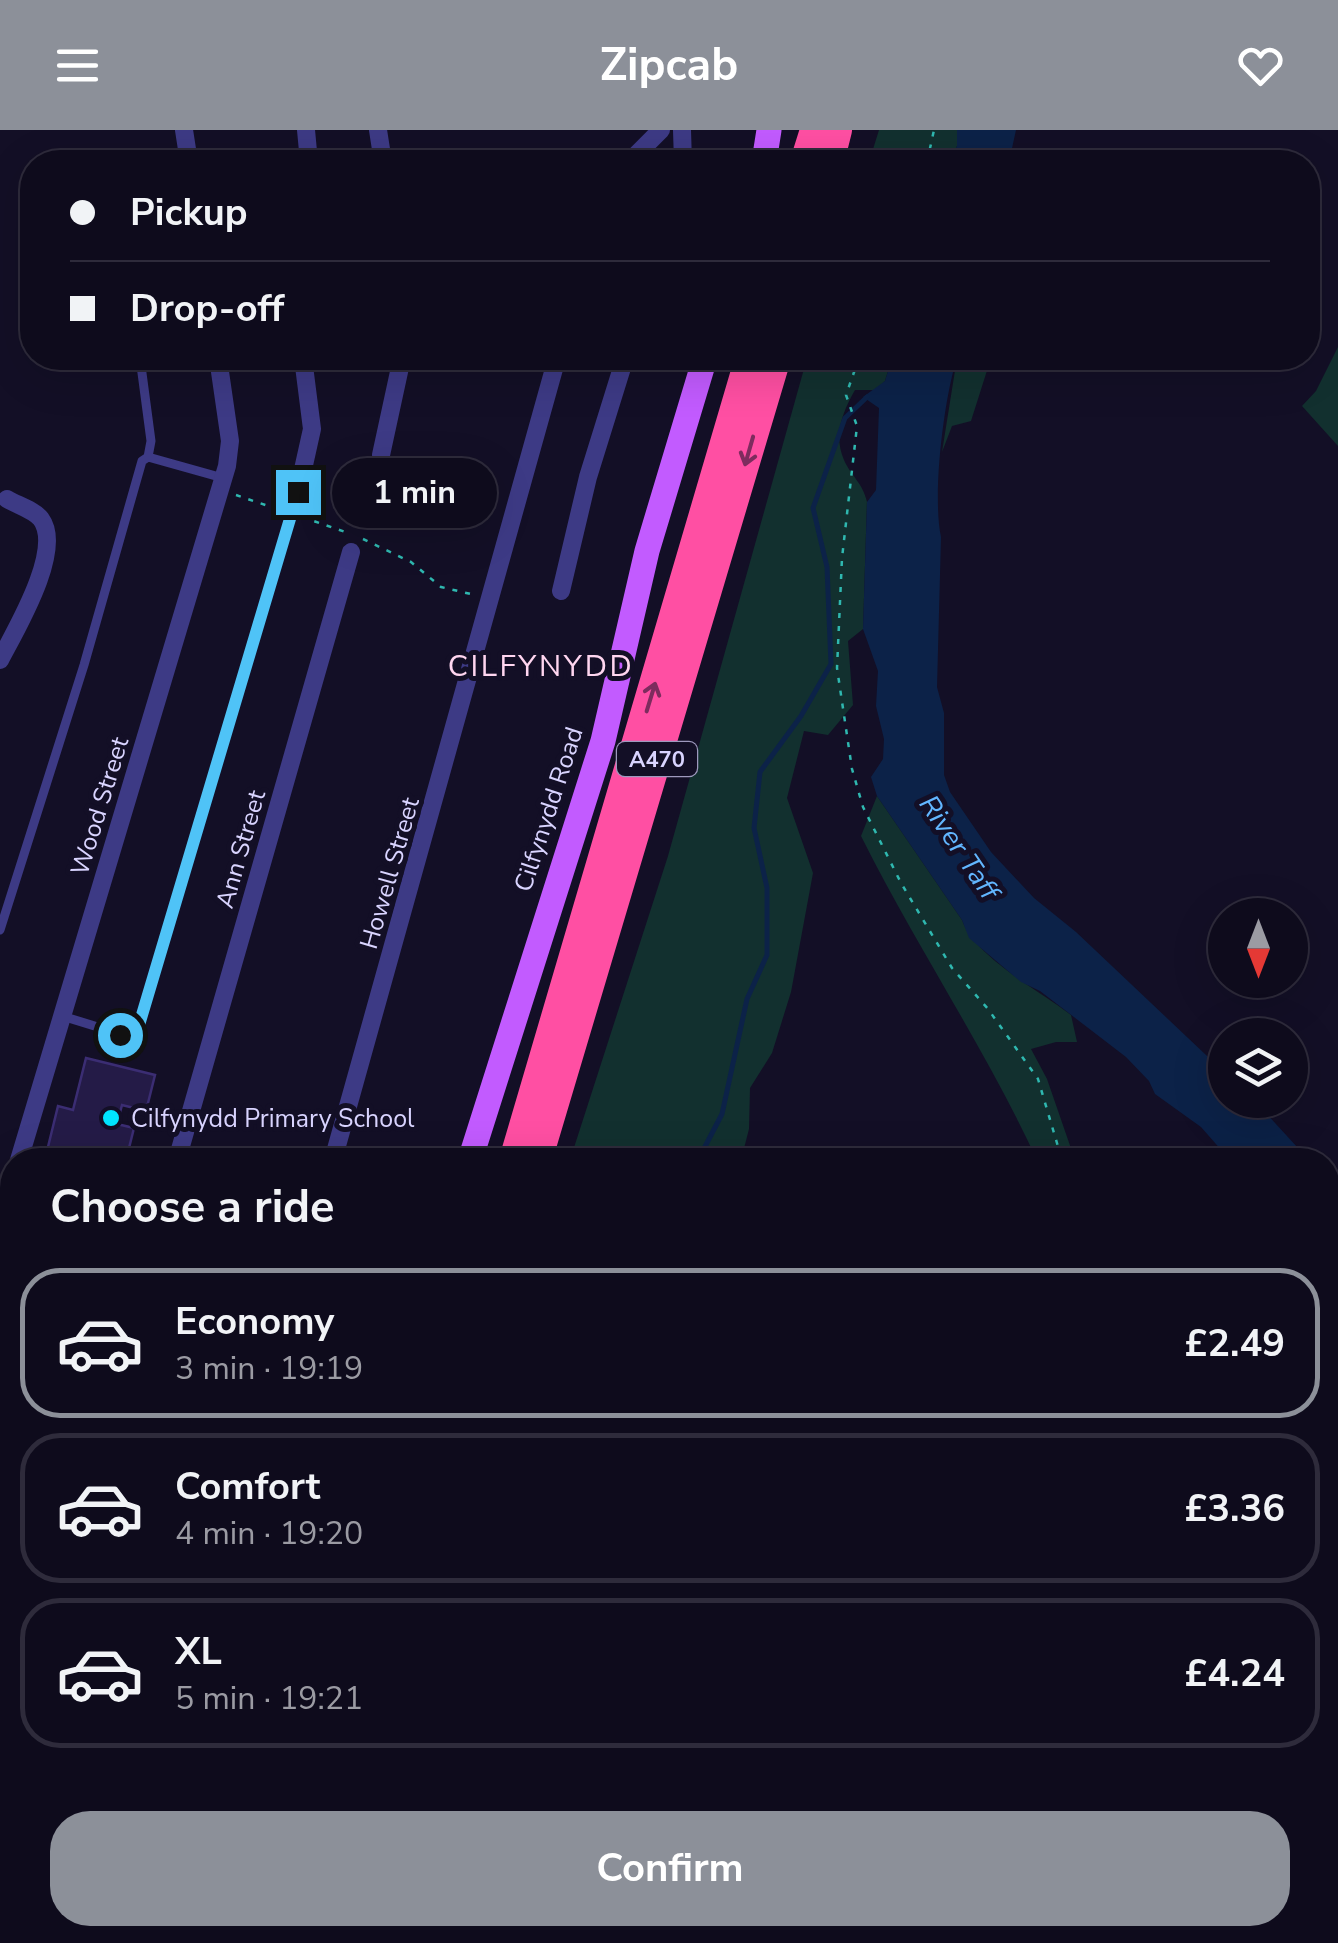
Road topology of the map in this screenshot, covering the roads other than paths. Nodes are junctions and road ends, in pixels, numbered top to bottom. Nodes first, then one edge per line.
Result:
1 (661, 130) edge
2 (641, 150) edge
3 (142, 370) edge
4 (220, 370) edge
5 (305, 370) edge
6 (399, 370) edge
7 (555, 370) edge
8 (620, 370) edge
9 (702, 370) edge
10 (746, 370) edge
11 (772, 370) edge
12 (381, 455) dead end
13 (148, 457) junction
14 (225, 472) junction
15 (298, 492) joint
16 (7, 499) dead end
17 (351, 552) dead end
18 (561, 591) dead end
19 (0, 660) edge
20 (0, 930) edge
21 (62, 1016) junction
22 (23, 1148) edge
23 (180, 1148) edge
24 (336, 1148) edge
25 (474, 1148) edge
26 (518, 1148) edge
27 (541, 1148) edge

1 - 2 street
3 - 13 lane
4 - 14 street, Wood Street
5 - 15 street
6 - 12 street
7 - 24 street, Howell Street
8 - 18 street
9 - 25 main road, Cilfynydd Road
26 -> 10 highway, A470
11 -> 27 highway, A470
13 - 14 lane
13 - 20 lane
14 - 21 street, Wood Street
15 - 21 lane
16 - 19 street
17 - 23 street, Ann Street
21 - 22 street, Wood Street

